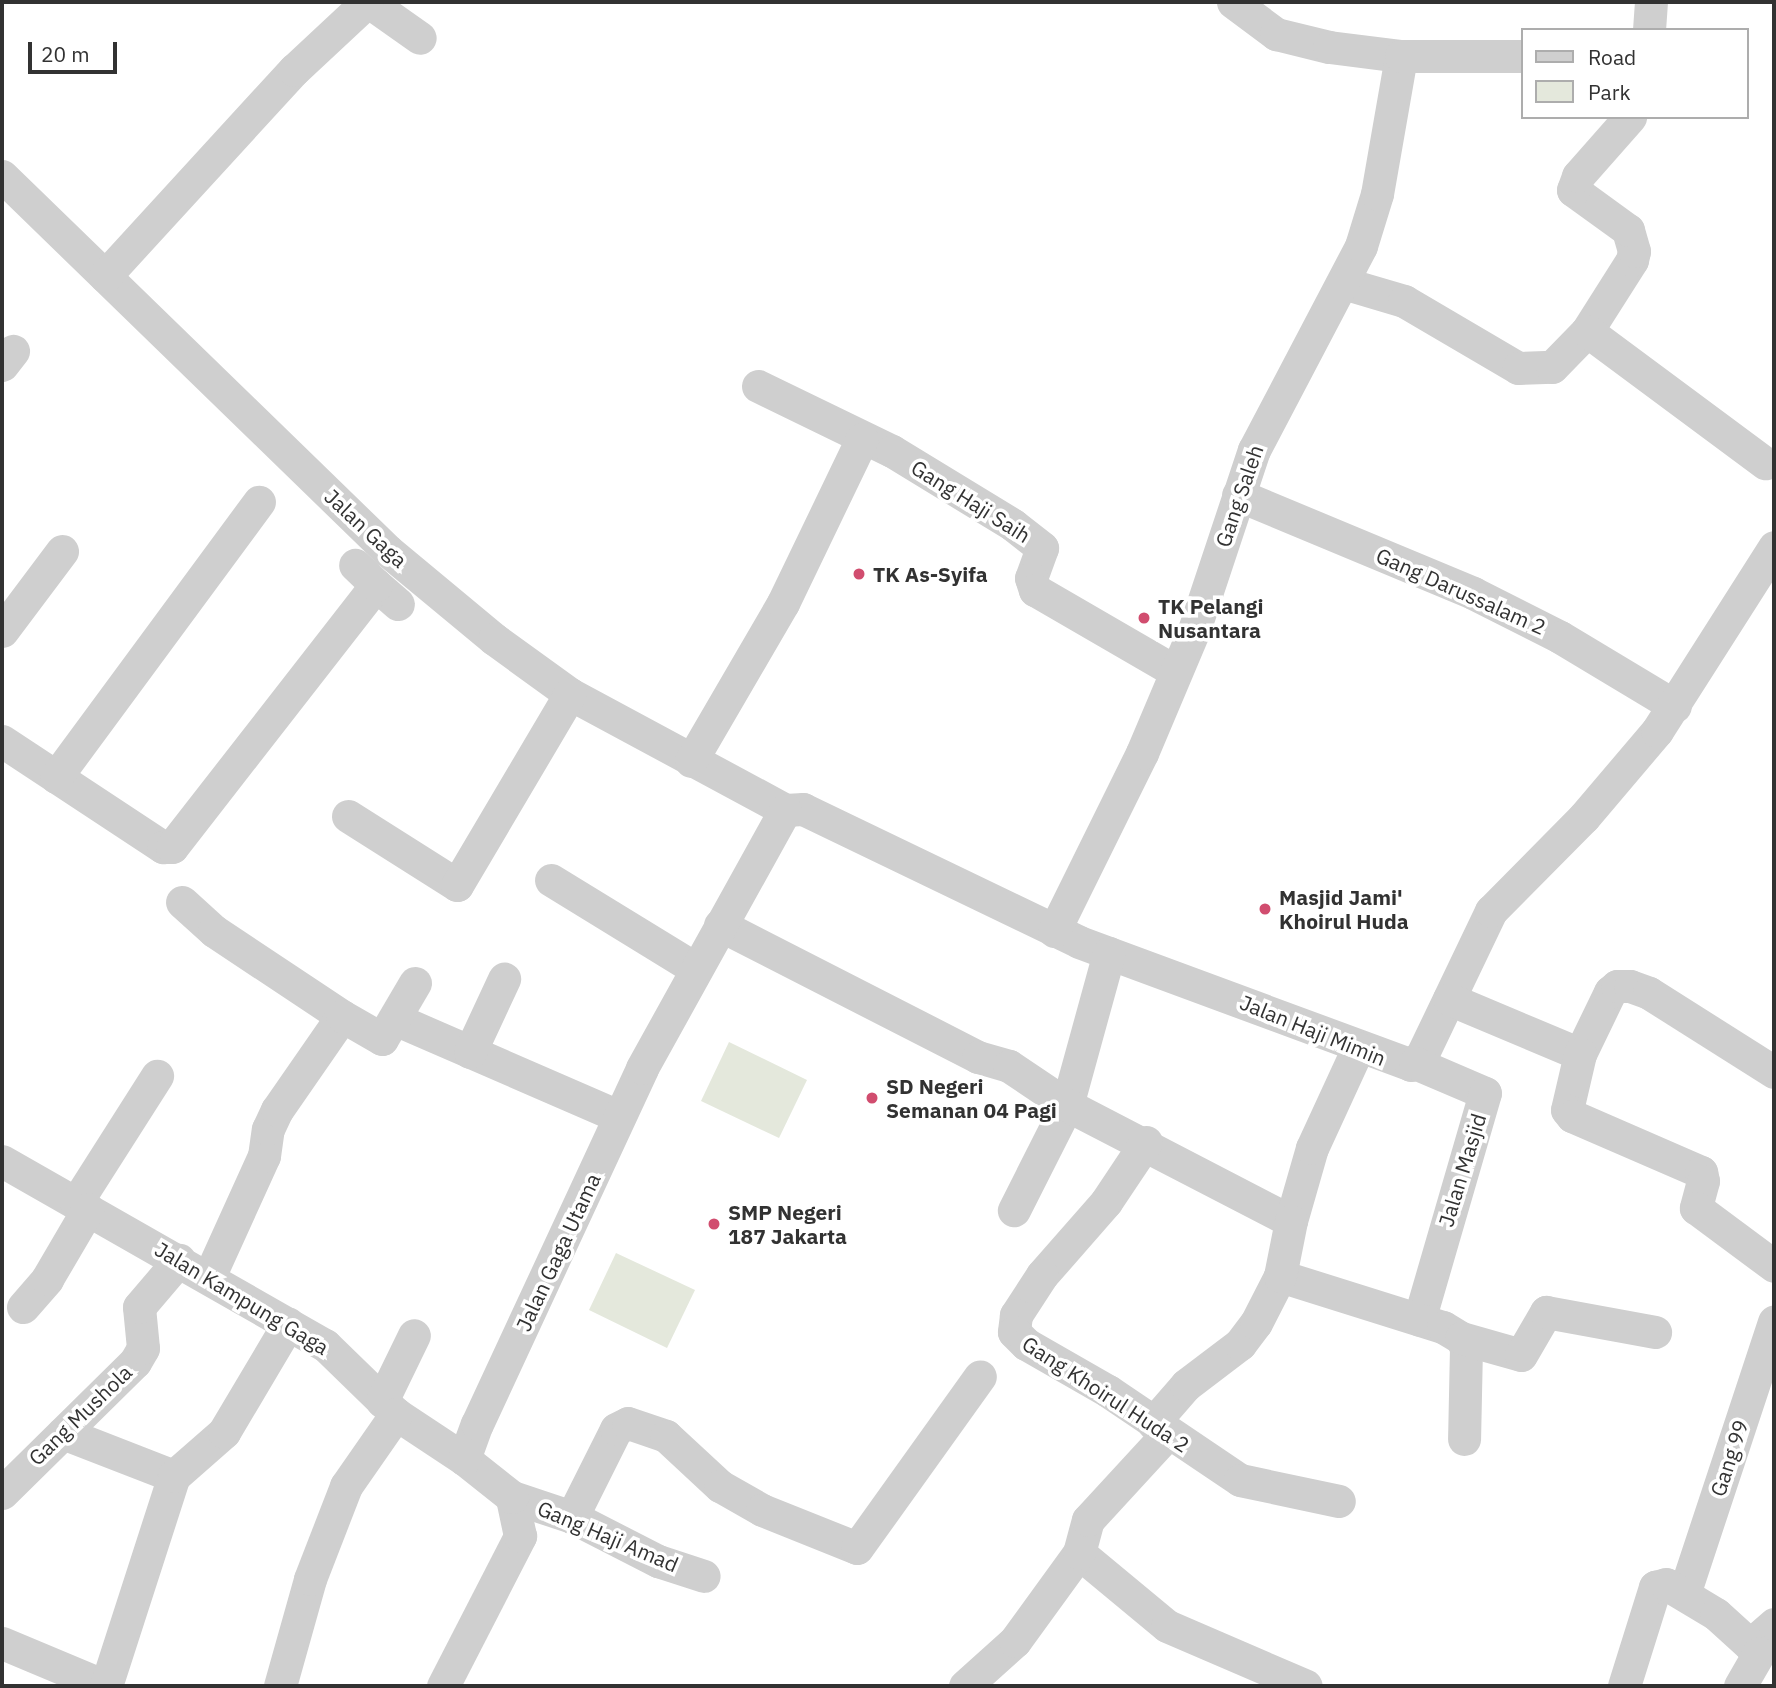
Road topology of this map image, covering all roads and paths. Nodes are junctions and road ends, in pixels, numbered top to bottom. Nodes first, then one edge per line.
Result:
1 (1233, 2) edge
2 (1651, 2) edge
3 (384, 6) edge
4 (1649, 28) edge
5 (420, 38) dead end
6 (1402, 56) junction
7 (1520, 56) edge
8 (1628, 119) edge
9 (2, 176) edge
10 (105, 276) junction
11 (1343, 283) junction
12 (1587, 331) junction
13 (758, 386) dead end
14 (862, 439) junction
15 (1771, 467) edge
16 (1238, 495) junction
17 (259, 502) dead end
18 (1774, 547) edge
19 (62, 551) dead end
20 (376, 585) dead end
21 (2, 631) edge
22 (1175, 671) junction
23 (570, 694) junction
24 (1675, 706) junction
25 (2, 741) edge
26 (691, 761) junction
27 (56, 777) junction
28 (785, 810) junction
29 (348, 816) dead end
30 (551, 880) dead end
31 (182, 902) dead end
32 (720, 925) junction
33 (1054, 932) junction
34 (1109, 953) junction
35 (696, 969) junction
36 (504, 979) dead end
37 (415, 984) dead end
38 (1449, 999) junction
39 (342, 1016) junction
40 (395, 1019) junction
41 (1358, 1048) junction
42 (470, 1052) junction
43 (1580, 1054) junction
44 (1415, 1063) junction
45 (1774, 1072) edge
46 (157, 1076) dead end
47 (1067, 1105) junction
48 (618, 1116) junction
49 (1146, 1142) junction
50 (2, 1161) edge
51 (82, 1206) junction
52 (1014, 1210) dead end
53 (1290, 1221) junction
54 (179, 1260) junction
55 (1774, 1266) edge
56 (1280, 1276) junction
57 (209, 1277) junction
58 (23, 1307) dead end
59 (1419, 1320) junction
60 (1774, 1322) edge
61 (288, 1324) junction
62 (1655, 1332) dead end
63 (414, 1335) dead end
64 (1461, 1338) junction
65 (980, 1376) dead end
66 (389, 1407) junction
67 (1160, 1428) junction
68 (63, 1433) junction
69 (1464, 1439) dead end
70 (464, 1459) junction
71 (174, 1476) junction
72 (2, 1493) edge
73 (512, 1497) junction
74 (1339, 1501) dead end
75 (572, 1517) junction
76 (1079, 1553) junction
77 (704, 1576) dead end
78 (1684, 1594) junction
79 (2, 1643) edge
80 (1765, 1647) edge
81 (106, 1686) edge
82 (280, 1686) edge
83 (443, 1686) edge
84 (965, 1686) edge
85 (1306, 1686) edge
86 (1624, 1686) edge
87 (1740, 1686) edge

1 - 6 street
2 - 4 street
3 - 5 street
3 - 10 street
6 - 7 street
6 - 11 street, Gang Saleh
8 - 12 street
9 - 10 street, Jalan Gaga
10 - 23 street, Jalan Gaga
11 - 12 street
11 - 16 street, Gang Saleh
12 - 15 street
13 - 14 street, Gang Haji Saih
14 - 22 street, Gang Haji Saih
14 - 26 street
16 - 22 street, Gang Saleh
16 - 24 street, Gang Darussalam 2
17 - 27 street
18 - 24 street, Jalan Haji Mimin
19 - 21 street
20 - 27 street
22 - 33 street, Gang Saleh
23 - 26 street, Jalan Gaga
23 - 29 street
24 - 38 street, Jalan Haji Mimin
25 - 27 street
26 - 28 street, Jalan Gaga
28 - 32 street, Jalan Gaga Utama
28 - 33 street, Jalan Haji Mimin
30 - 35 street
31 - 39 street
32 - 35 street, Jalan Gaga Utama
32 - 47 street
33 - 34 street, Jalan Haji Mimin
34 - 41 street, Jalan Haji Mimin
34 - 47 street
35 - 48 street, Jalan Gaga Utama
36 - 42 street
37 - 40 street
38 - 43 street
38 - 44 street, Jalan Haji Mimin
39 - 40 street
39 - 57 street
40 - 42 street
41 - 44 street, Jalan Haji Mimin
41 - 53 street
42 - 48 street
43 - 45 street
43 - 55 street
44 - 59 street, Jalan Masjid
46 - 51 street
47 - 49 street
47 - 52 street
48 - 70 street, Jalan Gaga Utama
49 - 53 street
49 - 67 street, Gang Khoirul Huda 2
50 - 51 street, Jalan Kampung Gaga
51 - 54 street, Jalan Kampung Gaga
51 - 58 street
53 - 56 street
54 - 57 street, Jalan Kampung Gaga
54 - 68 street, Gang Mushola
56 - 59 street
56 - 67 street
57 - 61 street, Jalan Kampung Gaga
59 - 64 street
60 - 78 street, Gang 99
61 - 66 street, Jalan Kampung Gaga
61 - 71 street
62 - 64 street
63 - 66 street
64 - 69 street
65 - 75 street
66 - 70 street, Jalan Kampung Gaga
66 - 82 street
67 - 74 street, Gang Khoirul Huda 2
67 - 76 street
68 - 71 street
68 - 72 street, Gang Mushola
70 - 73 street
71 - 81 street
73 - 75 street, Gang Haji Amad
73 - 83 street
75 - 77 street, Gang Haji Amad
76 - 84 street
76 - 85 street
78 - 80 street
78 - 86 street
79 - 81 street
80 - 87 street

